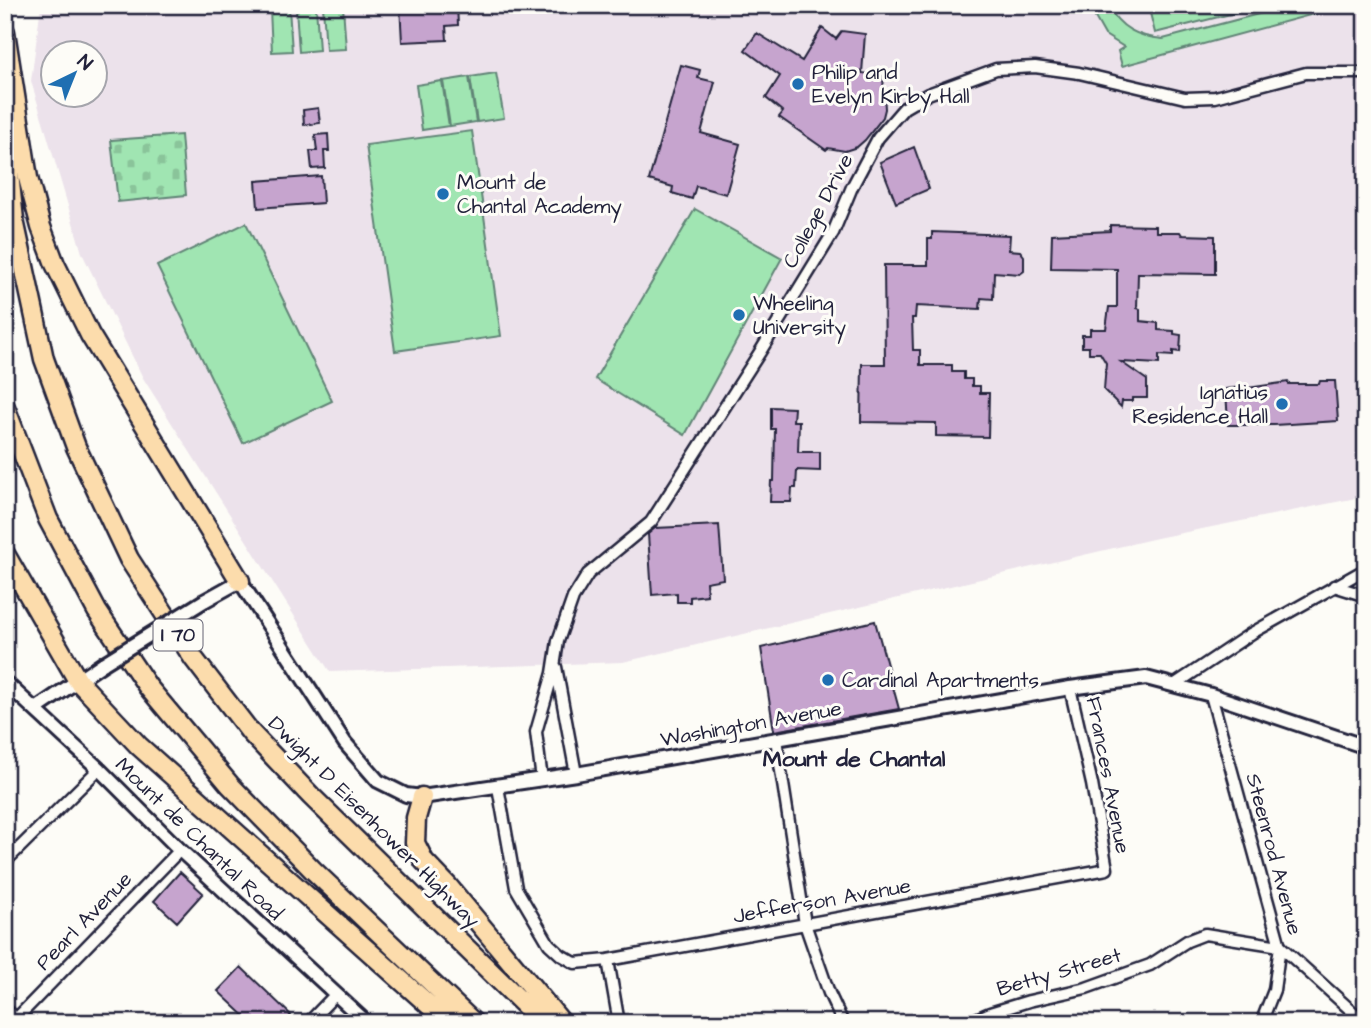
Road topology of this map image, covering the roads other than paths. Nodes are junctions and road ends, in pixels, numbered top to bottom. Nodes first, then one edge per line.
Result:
1 (5, 32) edge
2 (1366, 73) edge
3 (5, 136) edge
4 (5, 407) edge
5 (5, 554) edge
6 (1366, 569) edge
7 (240, 580) junction
8 (1334, 586) junction
9 (1366, 596) edge
10 (554, 660) junction
11 (78, 681) junction
12 (5, 682) edge
13 (1174, 685) junction
14 (1070, 688) junction
15 (1211, 695) junction
16 (36, 709) junction
17 (776, 739) junction
18 (1366, 747) edge
19 (99, 769) junction
20 (576, 774) junction
21 (542, 780) junction
22 (498, 787) junction
23 (422, 797) junction
24 (180, 850) junction
25 (5, 862) edge
26 (1107, 869) joint
27 (805, 924) junction
28 (1280, 946) junction
29 (608, 960) junction
30 (335, 995) junction
31 (5, 1008) edge
32 (1362, 1019) edge
33 (18, 1021) edge
34 (308, 1023) edge
35 (367, 1023) edge
36 (449, 1023) edge
37 (474, 1023) edge
38 (543, 1023) edge
39 (562, 1023) edge
40 (619, 1023) edge
41 (844, 1023) edge
42 (967, 1023) edge
43 (1261, 1023) edge

1 - 7 highway
2 - 10 street, College Drive
3 - 38 highway, Dwight D Eisenhower Highway / I 70
4 - 37 highway, I 70
5 - 11 highway
6 - 8 street
7 - 11 street, bridge
7 - 23 street, Washington Avenue
8 - 9 street
8 - 13 street
10 - 20 street
10 - 21 street, College Drive
11 - 16 street
11 - 36 highway
12 - 16 street, Mount de Chantal Road
13 - 14 street, Washington Avenue
13 - 15 street, Washington Avenue
14 - 17 street, Washington Avenue
14 - 26 street, Frances Avenue
15 - 18 street, Washington Avenue
15 - 28 street, Steenrod Avenue
16 - 19 street, Mount de Chantal Road
17 - 20 street, Washington Avenue
17 - 27 street
19 - 24 street, Mount de Chantal Road
19 - 25 street
20 - 21 street, Washington Avenue
21 - 22 street, Washington Avenue
22 - 23 street, Washington Avenue
22 - 29 street, Jefferson Avenue
23 - 39 highway
24 - 30 street, Mount de Chantal Road
24 - 33 street, Pearl Avenue
26 - 27 street, Jefferson Avenue
27 - 29 street, Jefferson Avenue
27 - 41 street
28 - 32 street
28 - 42 street, Betty Street
28 - 43 street, Steenrod Avenue
29 - 40 street
30 - 34 street
30 - 35 street, Mount de Chantal Road
31 - 33 street

